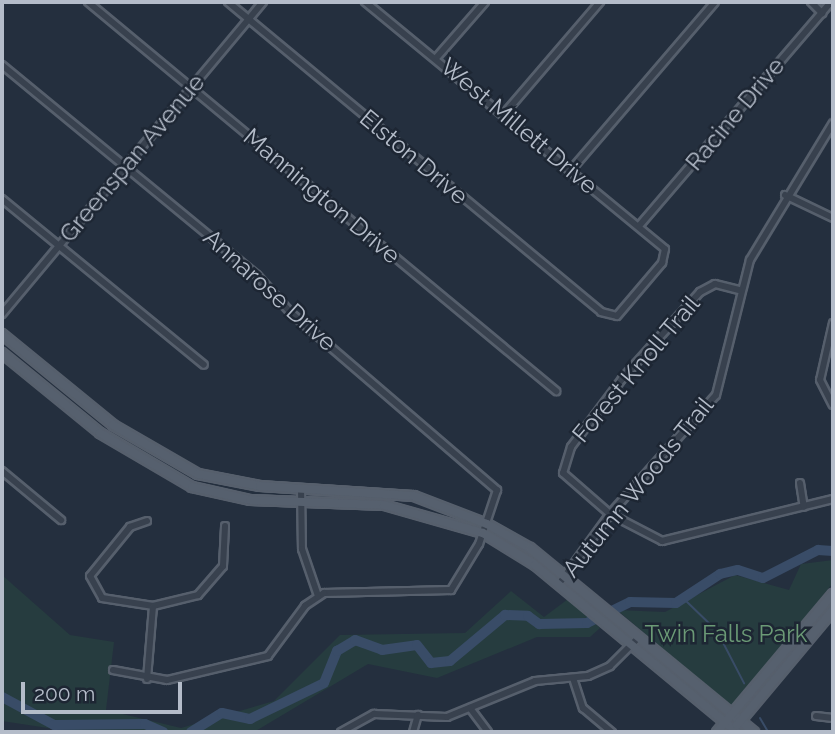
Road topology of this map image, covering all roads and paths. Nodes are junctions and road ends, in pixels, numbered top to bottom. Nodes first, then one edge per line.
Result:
1 (88, 2) edge
2 (228, 2) edge
3 (262, 2) edge
4 (367, 2) edge
5 (485, 2) edge
6 (600, 2) edge
7 (715, 2) edge
8 (811, 2) edge
9 (831, 2) edge
10 (822, 13) junction
11 (249, 19) junction
12 (436, 57) junction
13 (2, 65) edge
14 (191, 87) junction
15 (504, 114) junction
16 (833, 123) edge
17 (124, 166) junction
18 (571, 170) junction
19 (785, 195) junction
20 (2, 200) edge
21 (833, 218) edge
22 (639, 226) junction
23 (58, 246) junction
24 (667, 255) joint
25 (739, 290) junction
26 (2, 314) edge
27 (833, 323) edge
28 (2, 334) edge
29 (831, 335) edge
30 (2, 353) edge
31 (204, 365) dead end
32 (556, 391) dead end
33 (833, 405) edge
34 (96, 413) junction
35 (88, 424) junction
36 (2, 471) edge
37 (228, 482) junction
38 (800, 483) dead end
39 (302, 488) junction
40 (226, 497) junction
41 (833, 499) edge
42 (301, 502) junction
43 (804, 507) junction
44 (610, 514) junction
45 (61, 520) dead end
46 (147, 521) dead end
47 (487, 524) junction
48 (225, 526) dead end
49 (483, 533) junction
50 (565, 576) junction
51 (558, 584) junction
52 (833, 594) edge
53 (318, 596) junction
54 (586, 600) junction
55 (153, 606) junction
56 (833, 610) edge
57 (636, 641) junction
58 (113, 670) dead end
59 (573, 678) junction
60 (148, 679) junction
61 (470, 708) junction
62 (418, 715) junction
63 (733, 715) junction
64 (816, 716) dead end
65 (833, 718) edge
66 (741, 721) junction
67 (725, 723) junction
68 (734, 731) edge
69 (341, 732) edge
70 (414, 732) edge
71 (488, 732) edge
72 (612, 732) edge
73 (717, 732) edge
74 (754, 732) edge

1 - 14 street, Mannington Drive
2 - 11 street, Elston Drive
3 - 11 street, Greenspan Avenue
4 - 12 street, West Millett Drive
5 - 12 street
6 - 15 street
7 - 18 street
8 - 10 street
9 - 10 street, Racine Drive
10 - 22 street, Racine Drive
11 - 14 street, Greenspan Avenue
11 - 24 street, Elston Drive
12 - 15 street, West Millett Drive
13 - 17 street, Annarose Drive
14 - 17 street, Greenspan Avenue
14 - 32 street, Mannington Drive
15 - 18 street, West Millett Drive
16 - 19 street, Autumn Woods Trail
17 - 23 street, Greenspan Avenue
17 - 47 street, Annarose Drive
18 - 22 street, West Millett Drive
19 - 21 street
19 - 25 street, Autumn Woods Trail
20 - 23 street
22 - 24 street, West Millett Drive
23 - 26 street, Greenspan Avenue
23 - 31 street
25 - 44 street, Autumn Woods Trail
25 - 44 street, Forest Knoll Trail
27 - 29 street
28 - 34 main road
29 - 33 street
30 - 35 main road
34 - 35 main road
34 - 37 main road
35 - 40 main road
36 - 45 street
37 - 39 main road
37 - 40 main road
38 - 43 street
39 - 42 street
39 - 47 main road
40 - 42 main road
41 - 43 street
42 - 49 main road
42 - 53 street
43 - 44 street
44 - 50 street, Autumn Woods Trail
46 - 55 street
47 - 49 street, Annarose Drive
47 - 50 main road
48 - 55 street
49 - 51 main road
49 - 53 street, Annarose Drive
50 - 51 street, Autumn Woods Trail
50 - 54 main road
51 - 54 main road
52 - 63 main road
53 - 60 street
54 - 57 main road
55 - 60 street
56 - 66 main road
57 - 59 street
57 - 63 main road
57 - 67 main road
58 - 60 street
59 - 61 street
59 - 72 street
61 - 62 street
61 - 71 street
62 - 69 street
62 - 70 street
63 - 66 main road
63 - 67 main road
64 - 65 street
66 - 68 main road
66 - 74 main road
67 - 68 main road
67 - 73 main road

